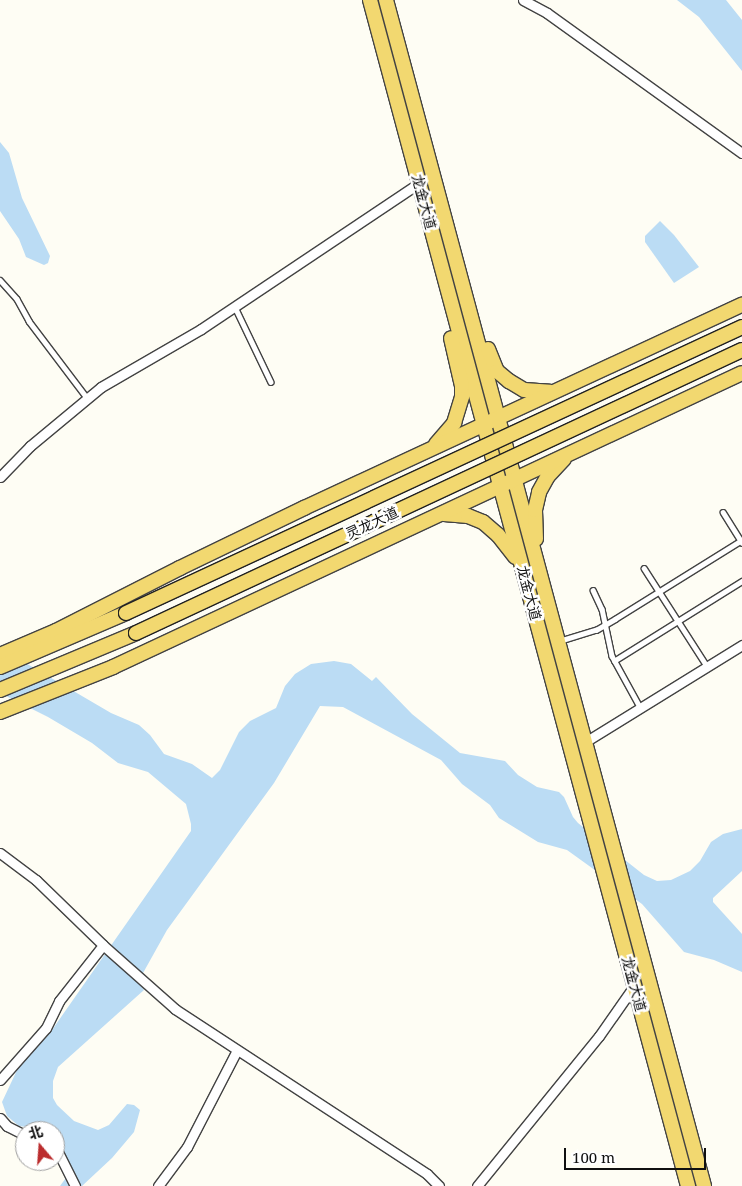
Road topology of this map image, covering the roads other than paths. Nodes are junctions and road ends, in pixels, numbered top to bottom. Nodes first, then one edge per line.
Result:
1 (370, 0) edge
2 (386, 0) edge
3 (523, 0) edge
4 (742, 153) edge
5 (419, 183) junction
6 (452, 245) junction
7 (438, 256) junction
8 (0, 280) edge
9 (742, 305) edge
10 (234, 307) junction
11 (742, 327) edge
12 (742, 350) edge
13 (738, 374) edge
14 (271, 382) dead end
15 (563, 388) junction
16 (88, 399) junction
17 (498, 418) junction
18 (484, 425) junction
19 (579, 449) junction
20 (430, 450) junction
21 (0, 477) edge
22 (514, 479) junction
23 (500, 486) junction
24 (723, 512) dead end
25 (436, 516) junction
26 (742, 542) edge
27 (537, 564) junction
28 (644, 568) dead end
29 (522, 569) junction
30 (742, 581) edge
31 (593, 590) dead end
32 (660, 592) junction
33 (678, 621) junction
34 (605, 625) junction
35 (558, 642) junction
36 (742, 645) edge
37 (0, 654) edge
38 (614, 661) junction
39 (707, 666) junction
40 (0, 667) edge
41 (0, 690) edge
42 (640, 707) junction
43 (0, 712) edge
44 (585, 742) junction
45 (0, 853) edge
46 (103, 946) junction
47 (634, 986) junction
48 (237, 1050) junction
49 (0, 1080) edge
50 (0, 1118) edge
51 (15, 1130) edge
52 (65, 1166) edge
53 (75, 1186) edge
54 (158, 1186) edge
55 (439, 1186) edge
56 (477, 1186) edge
57 (688, 1186) edge
58 (704, 1186) edge

1 - 5 main road, 龙金大道
2 - 6 main road, 龙金大道
3 - 4 street
5 - 7 main road, 龙金大道
5 - 10 street
6 - 15 main road
6 - 17 main road, 龙金大道
7 - 18 main road, 龙金大道
7 - 20 main road
8 - 16 lane
9 - 15 main road
10 - 14 lane
10 - 16 street
11 - 40 main road, 灵龙大道, bridge
12 - 41 main road, 灵龙大道, bridge
13 - 19 main road
15 - 17 main road
16 - 21 street
17 - 18 main road
17 - 22 main road, 龙金大道
18 - 20 main road
18 - 23 main road, 龙金大道
19 - 22 main road
19 - 27 main road
20 - 37 main road
22 - 23 main road
22 - 27 main road, 龙金大道
23 - 25 main road
23 - 29 main road, 龙金大道
24 - 26 lane
25 - 29 main road
25 - 43 main road
26 - 32 lane
27 - 35 main road, 龙金大道
28 - 32 lane
29 - 47 main road, 龙金大道
30 - 33 lane
31 - 34 lane
32 - 33 lane
32 - 34 lane
33 - 38 lane
33 - 39 lane
34 - 35 lane
34 - 38 lane
35 - 44 main road, 龙金大道
36 - 39 street
38 - 42 lane
39 - 42 street
42 - 44 street
44 - 58 main road, 龙金大道
45 - 46 street
46 - 48 street
46 - 49 street
47 - 56 street
47 - 57 main road, 龙金大道
48 - 54 street
48 - 55 street
50 - 51 street
52 - 53 street

